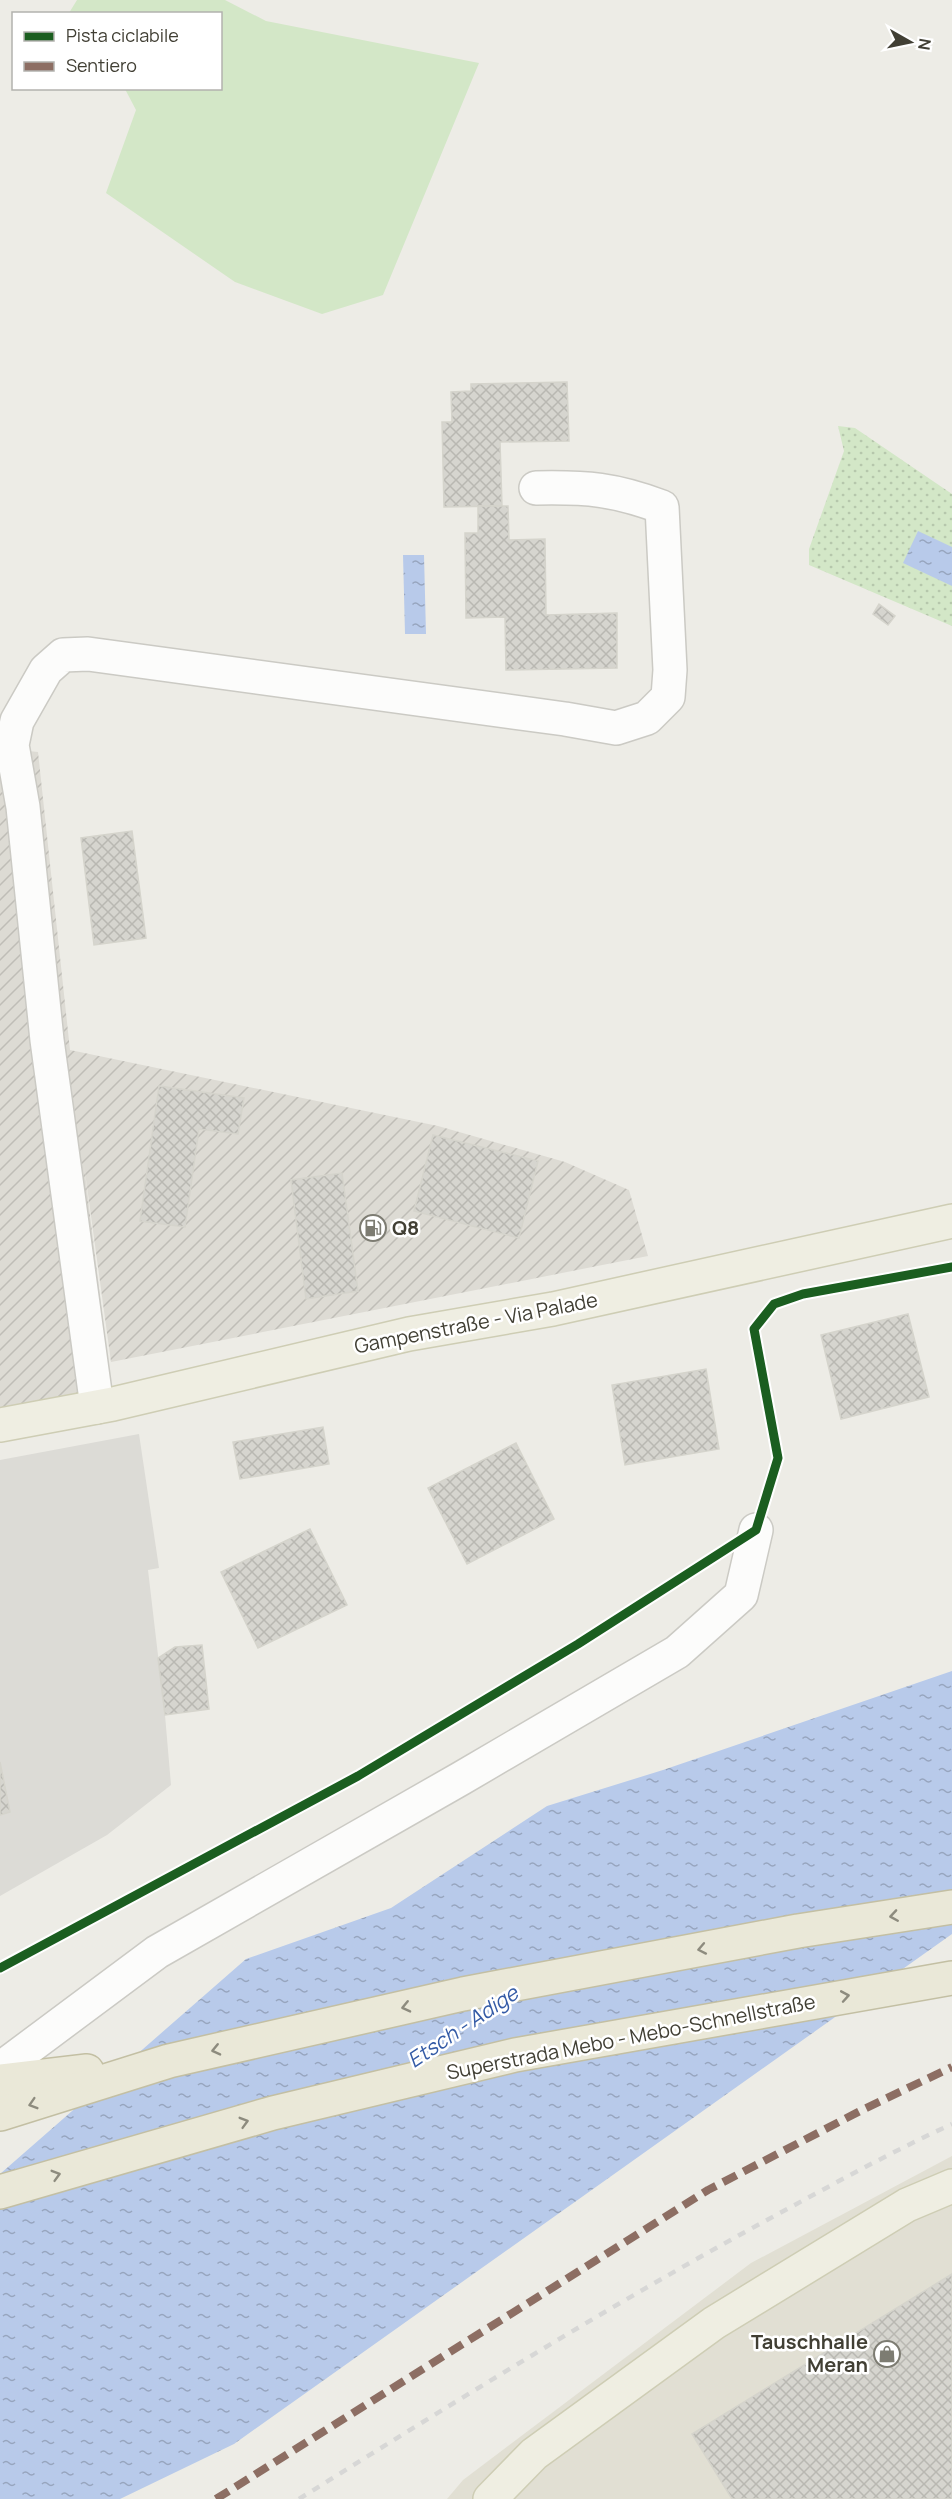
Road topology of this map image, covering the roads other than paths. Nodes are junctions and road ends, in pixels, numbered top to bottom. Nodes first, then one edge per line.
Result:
1 (536, 488) dead end
2 (952, 1221) edge
3 (97, 1407) junction
4 (0, 1425) edge
5 (756, 1530) dead end
6 (952, 1907) edge
7 (952, 1978) edge
8 (169, 2061) junction
9 (0, 2069) edge
10 (0, 2081) edge
11 (0, 2114) edge
12 (952, 2186) edge
13 (0, 2192) edge
14 (490, 2499) edge

1 - 3 lane
2 - 3 main road, Gampenstraße - Via Palade
3 - 4 main road, Gampenstraße - Via Palade
5 - 9 lane
6 -> 8 highway
13 -> 7 highway, Superstrada Mebo - Mebo-Schnellstraße
8 - 10 highway
8 -> 11 highway
12 - 14 main road

